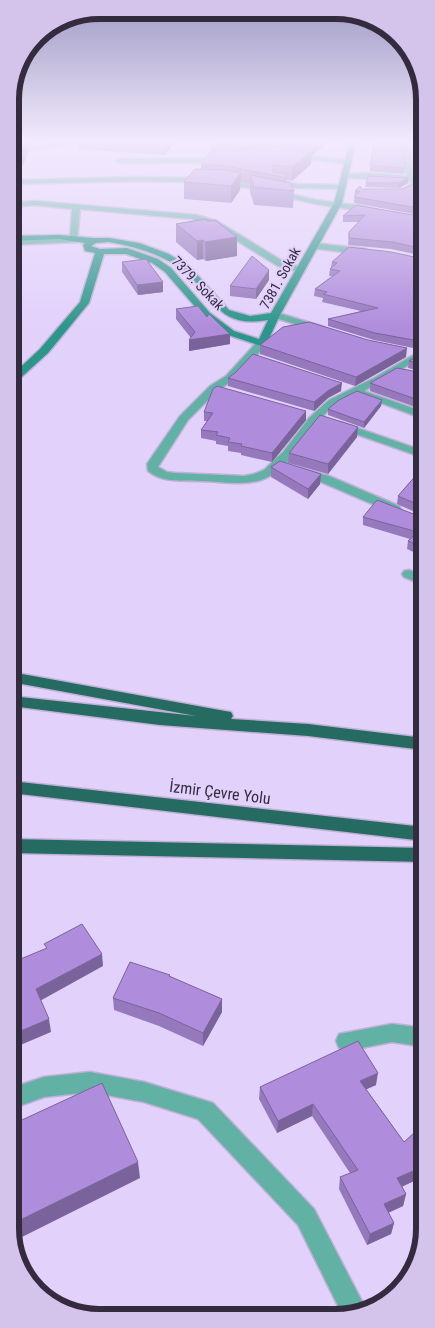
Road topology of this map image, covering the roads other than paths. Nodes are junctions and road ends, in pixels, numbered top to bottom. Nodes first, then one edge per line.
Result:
1 (48, 204) edge
2 (332, 204) edge
3 (337, 205) junction
4 (76, 206) junction
5 (378, 212) edge
6 (19, 239) edge
7 (74, 240) junction
8 (94, 241) junction
9 (118, 242) junction
10 (19, 243) edge
11 (314, 246) junction
12 (112, 251) junction
13 (100, 252) junction
14 (372, 252) edge
15 (301, 269) junction
16 (275, 315) junction
17 (334, 333) edge
18 (262, 343) junction
19 (400, 351) edge
20 (416, 353) edge
21 (416, 357) edge
22 (394, 370) junction
23 (19, 374) edge
24 (413, 374) edge
25 (338, 385) edge
26 (214, 388) junction
27 (354, 391) junction
28 (230, 393) edge
29 (416, 413) edge
30 (312, 416) junction
31 (416, 451) edge
32 (277, 465) junction
33 (406, 515) edge
34 (409, 574) dead end
35 (416, 577) edge
36 (19, 678) edge
37 (19, 702) edge
38 (308, 730) junction
39 (416, 743) edge
40 (19, 787) edge
41 (416, 833) edge
42 (19, 846) edge
43 (416, 854) edge
44 (416, 1037) edge
45 (346, 1041) dead end
46 (19, 1096) edge
47 (352, 1308) edge

1 - 4 street
2 - 3 street
3 - 5 street
3 - 11 street, 7381. Sokak
4 - 7 street
4 - 15 street
6 - 7 street, 7379. Sokak
7 - 8 street, 7379. Sokak
7 - 10 street
8 - 9 street, 7379. Sokak
8 - 13 street
9 - 12 street
9 - 16 street, 7379. Sokak
11 - 14 street
11 - 15 street, 7381. Sokak
12 - 13 street, 7379. Sokak
12 - 18 street, 7379. Sokak
13 - 23 street
15 - 16 street, 7381. Sokak
16 - 17 street
16 - 18 street, 7381. Sokak
18 - 26 street
19 - 20 street
21 - 22 street
22 - 24 street
22 - 27 street
25 - 27 street
26 - 28 street
26 - 32 street
27 - 29 street
27 - 30 street
30 - 31 street
30 - 32 street
32 - 33 street
34 - 35 street
36 - 38 highway
37 - 38 highway
38 - 39 highway
40 - 41 highway, İzmir Çevre Yolu
42 - 43 highway
44 - 45 street
46 - 47 street

